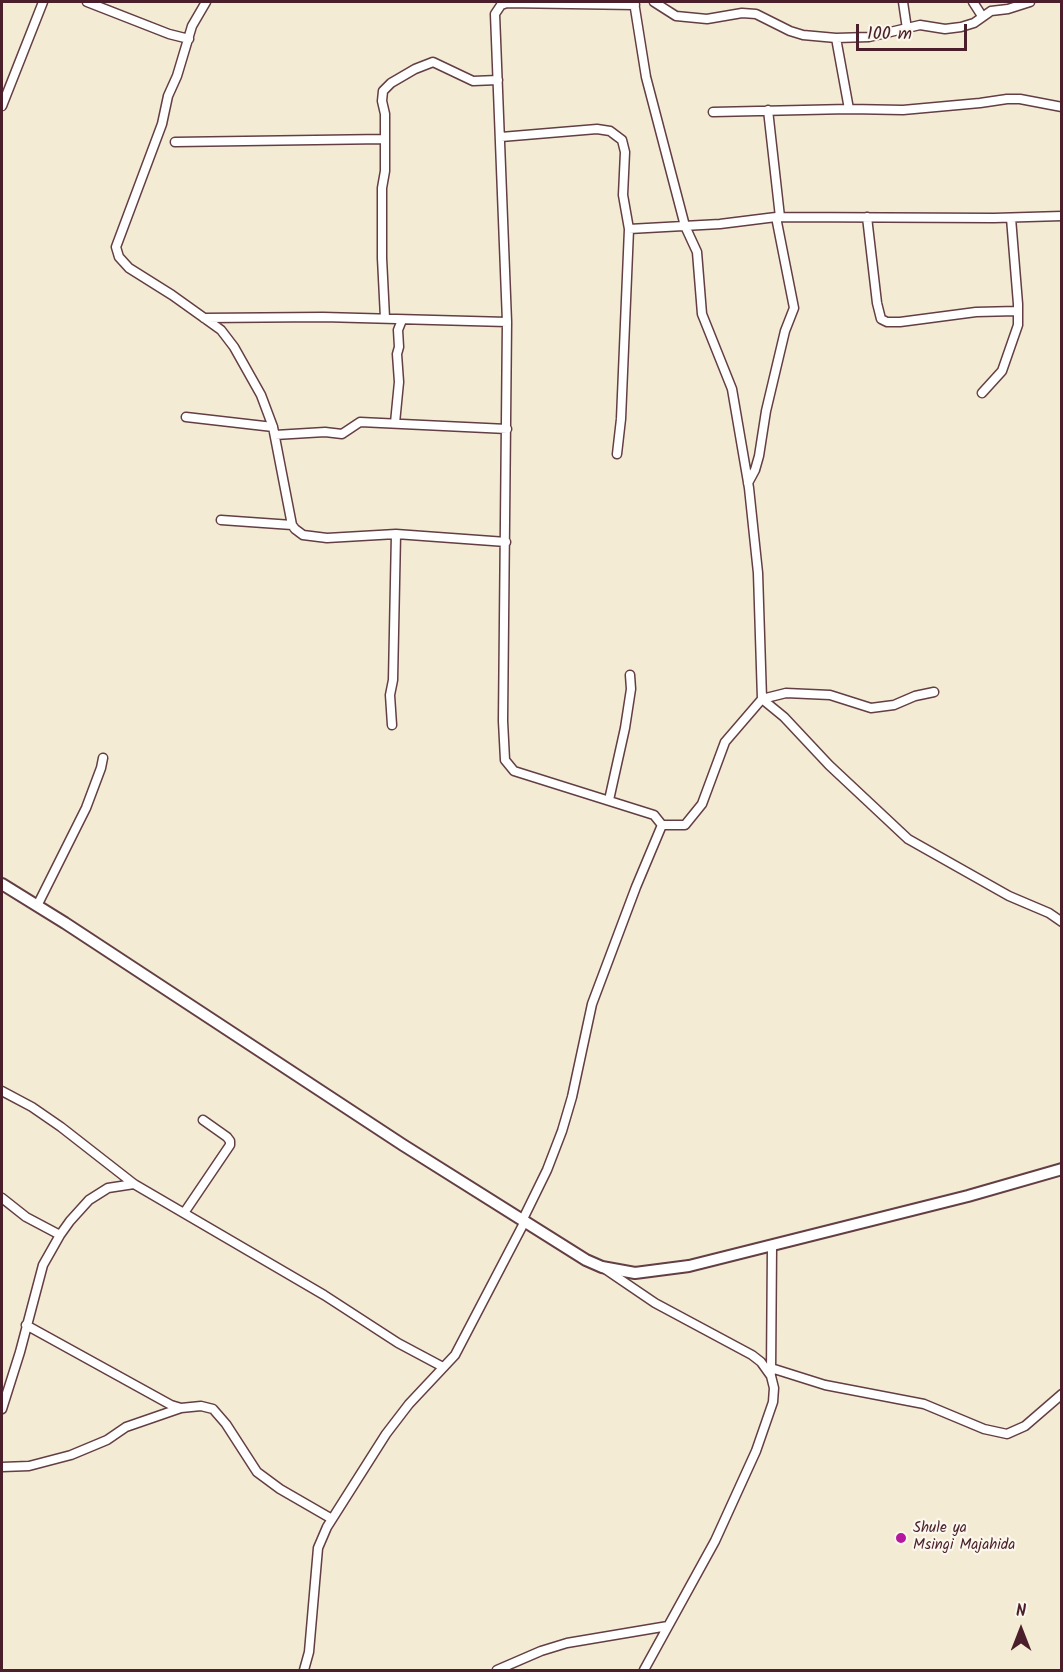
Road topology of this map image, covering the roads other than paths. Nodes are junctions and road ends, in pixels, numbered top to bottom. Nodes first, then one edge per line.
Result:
1 (43, 2) edge
2 (87, 2) edge
3 (206, 2) edge
4 (654, 2) edge
5 (903, 2) edge
6 (974, 2) edge
7 (1030, 2) edge
8 (635, 3) edge
9 (982, 16) junction
10 (907, 29) junction
11 (836, 38) junction
12 (189, 39) junction
13 (498, 80) junction
14 (2, 106) edge
15 (1062, 107) edge
16 (849, 109) junction
17 (768, 110) junction
18 (712, 112) dead end
19 (501, 137) junction
20 (385, 139) junction
21 (175, 142) dead end
22 (1062, 216) edge
23 (778, 217) junction
24 (867, 217) junction
25 (1011, 218) junction
26 (686, 226) junction
27 (629, 229) junction
28 (1017, 311) junction
29 (204, 318) junction
30 (385, 318) junction
31 (402, 320) junction
32 (507, 322) junction
33 (982, 393) dead end
34 (186, 417) dead end
35 (395, 423) junction
36 (507, 429) junction
37 (274, 431) junction
38 (617, 454) dead end
39 (748, 483) junction
40 (221, 520) dead end
41 (292, 525) junction
42 (396, 534) junction
43 (506, 542) junction
44 (630, 675) dead end
45 (934, 692) dead end
46 (762, 699) junction
47 (392, 725) dead end
48 (103, 758) dead end
49 (609, 800) junction
50 (662, 825) junction
51 (2, 884) edge
52 (37, 906) junction
53 (1062, 922) edge
54 (2, 1091) edge
55 (203, 1120) dead end
56 (1062, 1169) edge
57 (134, 1184) junction
58 (2, 1198) edge
59 (184, 1213) junction
60 (524, 1220) junction
61 (60, 1235) junction
62 (772, 1246) junction
63 (602, 1267) junction
64 (26, 1325) junction
65 (443, 1366) junction
66 (771, 1372) junction
67 (1062, 1394) edge
68 (181, 1408) junction
69 (2, 1409) edge
70 (2, 1467) edge
71 (332, 1519) junction
72 (668, 1626) junction
73 (304, 1671) edge
74 (497, 1671) edge
75 (644, 1671) edge

1 - 14 street
2 - 12 street
3 - 12 street
4 - 11 street
5 - 10 street
6 - 9 street
7 - 9 street
8 - 13 street
8 - 26 street
9 - 10 street
10 - 11 street
11 - 16 street
12 - 29 street
13 - 19 street
13 - 20 street
15 - 16 street
16 - 17 street
17 - 18 street
17 - 23 street
19 - 27 street
19 - 32 street
20 - 21 street
20 - 30 street
22 - 25 street
23 - 24 street
23 - 26 street
23 - 39 street
24 - 25 street
24 - 28 street
25 - 28 street
26 - 27 street
26 - 39 street
27 - 38 street
28 - 33 street
29 - 30 street
29 - 37 street
30 - 31 street
31 - 32 street
31 - 35 street
32 - 36 street
34 - 37 street
35 - 36 street
35 - 37 street
36 - 43 street
37 - 41 street
39 - 46 street
40 - 41 street
41 - 42 street
42 - 43 street
42 - 47 street
43 - 49 street
44 - 49 street
45 - 46 street
46 - 50 street
46 - 53 street
48 - 52 street
49 - 50 street
50 - 60 street
51 - 52 street
52 - 60 street
54 - 57 street
55 - 59 street
56 - 62 street
57 - 59 street
57 - 61 street
58 - 61 street
59 - 65 street
60 - 63 street
60 - 65 street
61 - 64 street
62 - 63 street
62 - 66 street
63 - 66 street
64 - 68 street
64 - 69 street
65 - 71 street
66 - 67 street
66 - 72 street
68 - 70 street
68 - 71 street
71 - 73 street
72 - 74 street
72 - 75 street

